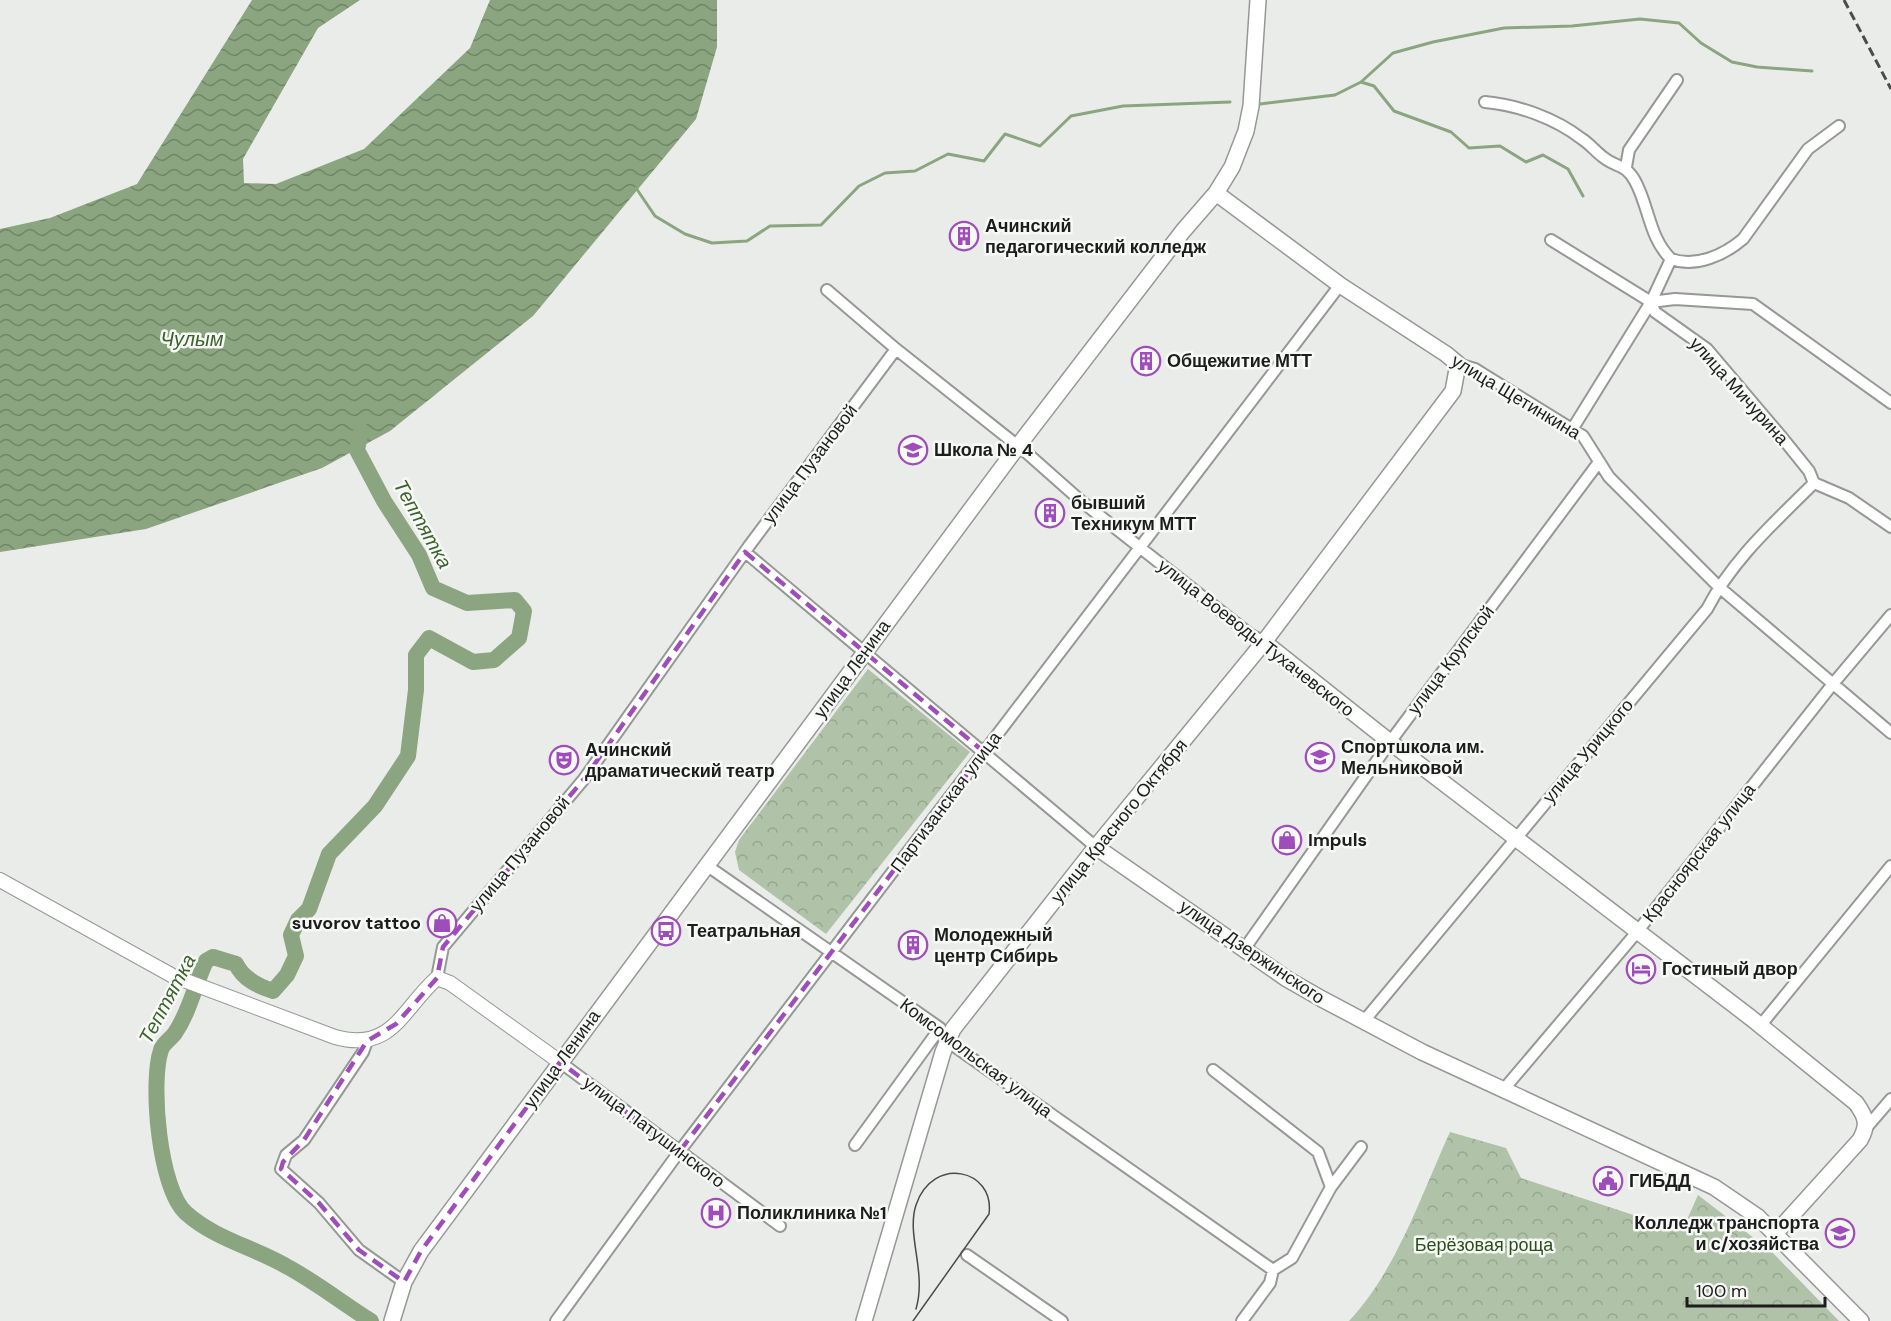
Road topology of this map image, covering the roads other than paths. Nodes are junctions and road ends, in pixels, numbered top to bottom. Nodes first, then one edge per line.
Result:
1 (1258, 0) edge
2 (1677, 80) dead end
3 (1485, 102) dead end
4 (1839, 126) dead end
5 (1626, 167) junction
6 (1216, 193) junction
7 (1551, 240) dead end
8 (1671, 259) junction
9 (1340, 285) junction
10 (827, 290) dead end
11 (1651, 302) junction
12 (896, 349) junction
13 (1458, 364) junction
14 (1891, 403) edge
15 (1573, 428) junction
16 (1018, 447) junction
17 (1599, 462) junction
18 (1814, 483) junction
19 (1891, 527) edge
20 (1140, 549) junction
21 (745, 552) junction
22 (1719, 586) junction
23 (1891, 615) edge
24 (1264, 642) junction
25 (865, 651) junction
26 (1832, 685) junction
27 (1891, 733) edge
28 (1390, 742) junction
29 (984, 752) junction
30 (1516, 838) junction
31 (1096, 847) junction
32 (1891, 866) edge
33 (709, 867) junction
34 (0, 880) edge
35 (1637, 932) junction
36 (1245, 948) junction
37 (832, 952) junction
38 (437, 978) junction
39 (1364, 1022) junction
40 (1760, 1026) junction
41 (943, 1035) junction
42 (366, 1041) junction
43 (560, 1062) junction
44 (1213, 1070) dead end
45 (1504, 1089) junction
46 (1891, 1099) edge
47 (1867, 1127) junction
48 (855, 1145) dead end
49 (1361, 1147) dead end
50 (680, 1152) junction
51 (1331, 1187) junction
52 (780, 1226) dead end
53 (1774, 1234) junction
54 (967, 1255) dead end
55 (1273, 1270) junction
56 (404, 1282) junction
57 (393, 1318) edge
58 (556, 1321) edge
59 (864, 1321) edge
60 (1062, 1321) edge
61 (1242, 1321) edge
62 (1861, 1321) edge

1 - 6 main road, улица Ленина
2 - 5 street
3 - 5 street
4 - 8 street
5 - 8 street
6 - 9 main road, улица Щетинкина
6 - 16 main road, улица Ленина
7 - 11 street, улица Мичурина
8 - 11 street
9 - 13 main road, улица Щетинкина
9 - 20 street, Партизанская улица
10 - 12 street, улица Воеводы Тухачевского
11 - 14 street
11 - 15 street
11 - 18 street, улица Мичурина
12 - 16 street, улица Воеводы Тухачевского
12 - 21 street, улица Пузановой
13 - 15 street, улица Щетинкина
13 - 24 main road, улица Красного Октября
15 - 17 street, улица Щетинкина
16 - 20 street, улица Воеводы Тухачевского
16 - 25 main road, улица Ленина
17 - 22 street, улица Щетинкина
17 - 28 street, улица Крупской
18 - 19 street
18 - 22 street, улица Урицкого
20 - 24 street, улица Воеводы Тухачевского
20 - 29 street, Партизанская улица
21 - 25 street, улица Дзержинского
21 - 38 street, улица Пузановой
22 - 26 street, улица Щетинкина
22 - 30 street, улица Урицкого
23 - 26 street, Красноярская улица
24 - 28 main road, улица Воеводы Тухачевского
24 - 31 main road, улица Красного Октября
25 - 29 street, улица Дзержинского
25 - 33 main road, улица Ленина
26 - 27 street, улица Щетинкина
26 - 35 street, Красноярская улица
28 - 30 main road, улица Воеводы Тухачевского
28 - 36 street, улица Крупской
29 - 31 street, улица Дзержинского
29 - 37 street, Партизанская улица
30 - 35 main road, улица Воеводы Тухачевского
30 - 39 street, улица Урицкого
31 - 36 main road, улица Дзержинского
31 - 41 main road, улица Красного Октября
32 - 40 street
33 - 37 street, Комсомольская улица
33 - 43 main road, улица Ленина
34 - 42 street
35 - 40 main road, улица Воеводы Тухачевского
35 - 45 street, Красноярская улица
36 - 39 main road, улица Дзержинского
37 - 41 street, Комсомольская улица
37 - 50 street, Партизанская улица
38 - 42 street
38 - 43 street, улица Патушинского
39 - 45 main road, улица Дзержинского
40 - 47 main road, улица Воеводы Тухачевского
41 - 48 street
41 - 55 street, Комсомольская улица
41 - 59 main road, улица Красного Октября
42 - 56 street
43 - 50 street, улица Патушинского
43 - 56 main road, улица Ленина
44 - 51 street
45 - 53 main road, улица Дзержинского
46 - 47 street
47 - 53 main road
49 - 51 street
50 - 52 street, улица Патушинского
50 - 58 street, Партизанская улица
51 - 55 street
53 - 62 main road, улица Дзержинского
54 - 60 street
55 - 61 street
56 - 57 main road, улица Ленина

